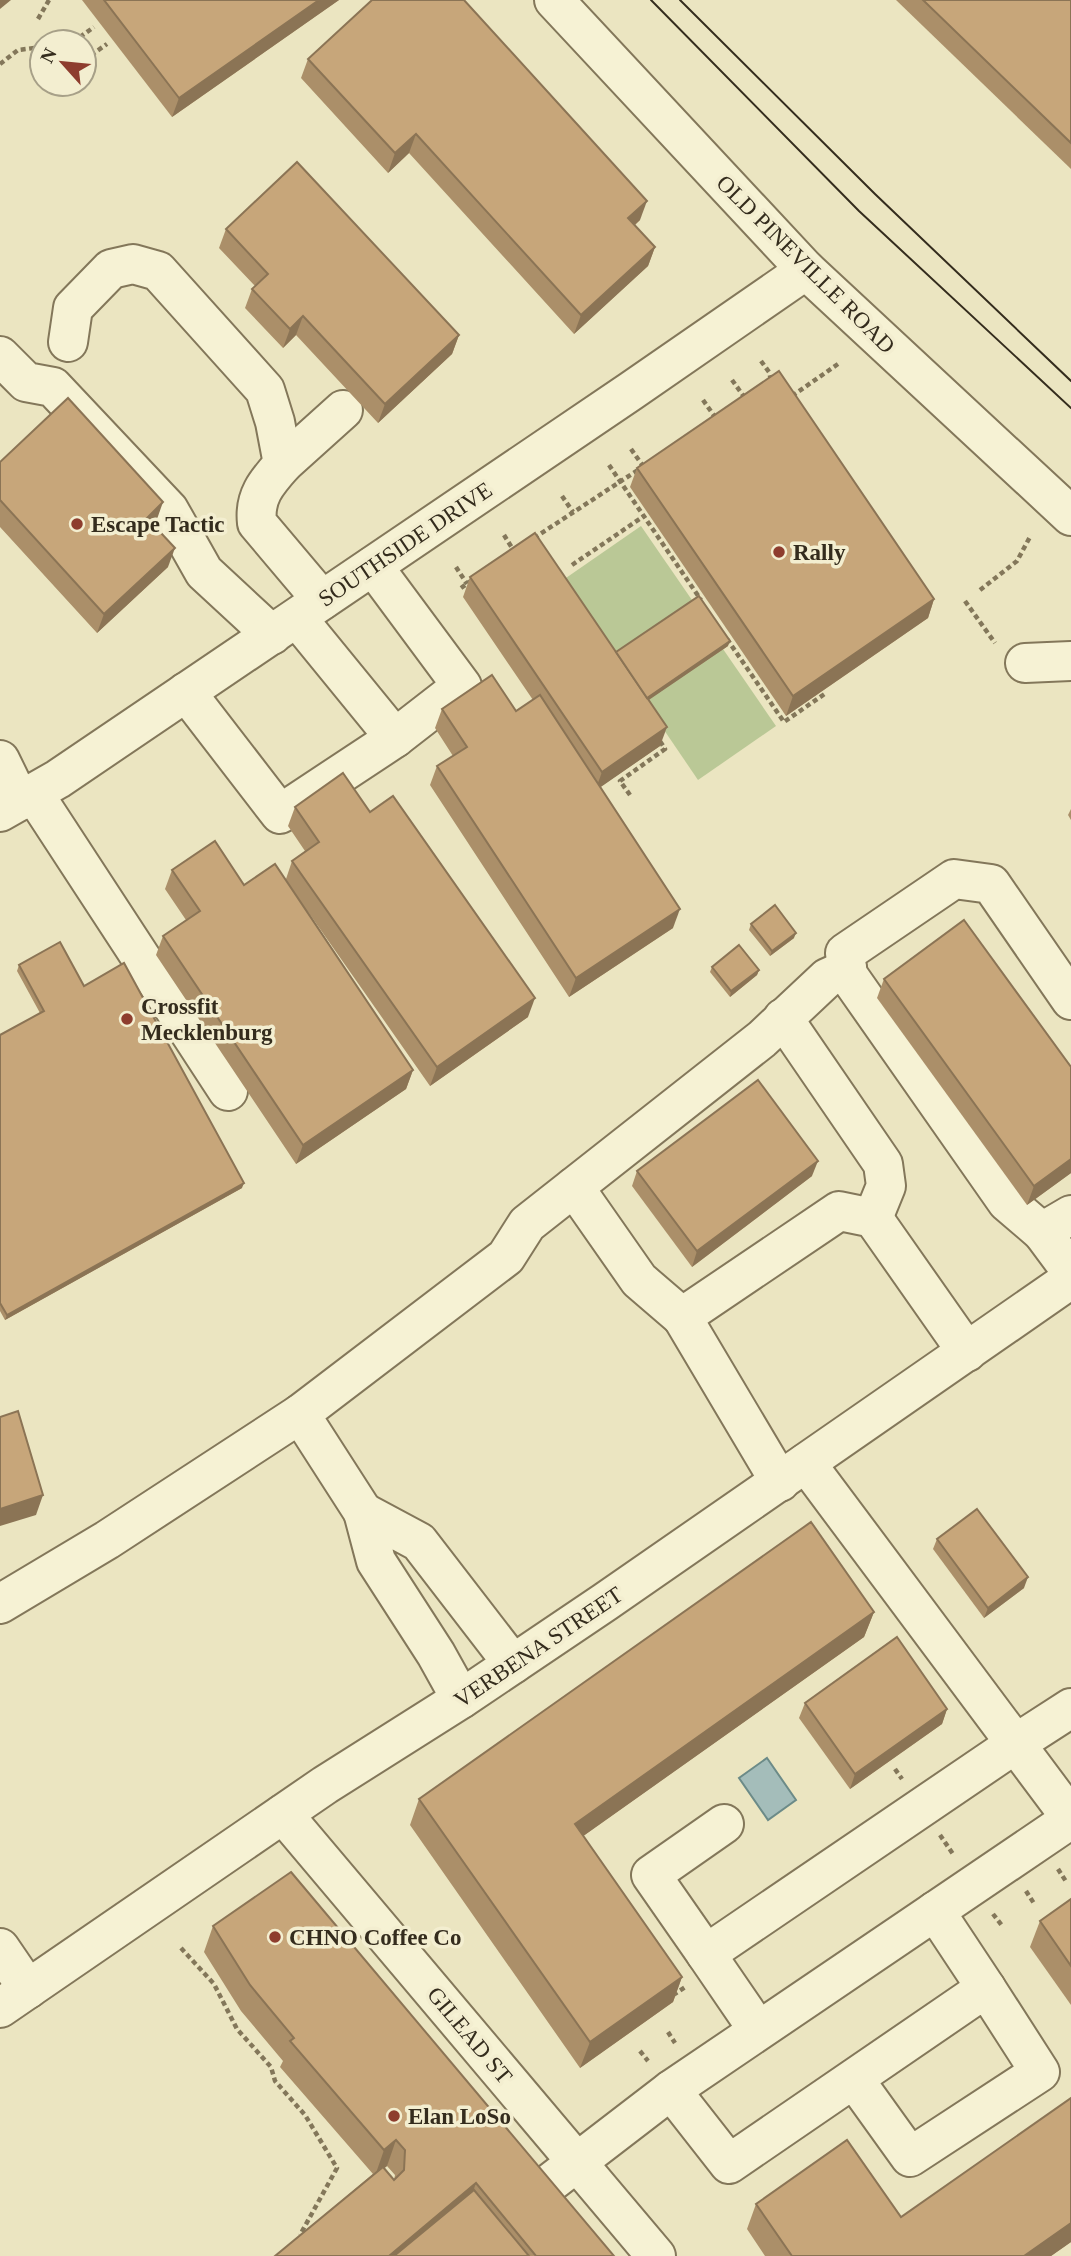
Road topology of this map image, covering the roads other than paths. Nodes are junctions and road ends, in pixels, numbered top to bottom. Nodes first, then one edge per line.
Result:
1 (554, 0) edge
2 (806, 270) junction
3 (68, 342) dead end
4 (0, 356) edge
5 (343, 411) dead end
6 (283, 464) junction
7 (1071, 516) edge
8 (373, 566) junction
9 (297, 618) junction
10 (1013, 658) road end
11 (1071, 661) edge
12 (186, 692) junction
13 (395, 738) junction
14 (0, 760) edge
15 (18, 802) edge
16 (847, 969) junction
17 (1071, 1000) edge
18 (783, 1018) junction
19 (228, 1091) dead end
20 (574, 1187) junction
21 (873, 1218) junction
22 (1057, 1223) edge
23 (1071, 1271) edge
24 (1071, 1279) edge
25 (682, 1317) junction
26 (967, 1352) junction
27 (300, 1414) junction
28 (793, 1473) junction
29 (363, 1512) junction
30 (0, 1604) edge
31 (513, 1664) junction
32 (461, 1699) junction
33 (1071, 1708) edge
34 (1015, 1744) junction
35 (283, 1814) junction
36 (1071, 1819) edge
37 (724, 1824) dead end
38 (935, 1911) junction
39 (0, 1948) edge
40 (705, 1954) junction
41 (986, 1988) junction
42 (14, 1998) edge
43 (758, 2030) junction
44 (854, 2079) junction
45 (671, 2090) junction
46 (577, 2162) junction
47 (533, 2196) edge
48 (656, 2256) edge

1 - 2 street, OLD PINEVILLE ROAD
2 - 7 street, OLD PINEVILLE ROAD
2 - 8 street, SOUTHSIDE DRIVE
3 - 6 street
4 - 9 street
5 - 6 street
6 - 9 street
8 - 9 street, SOUTHSIDE DRIVE
8 - 13 street
9 - 12 street, SOUTHSIDE DRIVE
9 - 13 street
10 - 11 street
12 - 13 street
12 - 15 street, SOUTHSIDE DRIVE
14 - 15 street
15 - 19 street
16 - 17 street
16 - 18 street
16 - 22 street
18 - 20 street
18 - 21 street
20 - 25 street
20 - 27 street
21 - 25 street
21 - 26 street
22 - 23 street
24 - 26 street, VERBENA STREET
25 - 28 street
26 - 28 street, VERBENA STREET
27 - 29 street
27 - 30 street
28 - 31 street, VERBENA STREET
28 - 34 street
29 - 31 street
29 - 32 street
31 - 32 street, VERBENA STREET
32 - 35 street, VERBENA STREET
33 - 34 street
34 - 36 street
34 - 40 street
35 - 42 street, VERBENA STREET
35 - 46 street, GILEAD ST
36 - 38 street
37 - 40 street
38 - 41 street
38 - 43 street
39 - 42 street
40 - 43 street
41 - 44 street
41 - 44 street
43 - 45 street
44 - 45 street
45 - 46 street
46 - 47 street
46 - 48 street, GILEAD ST

